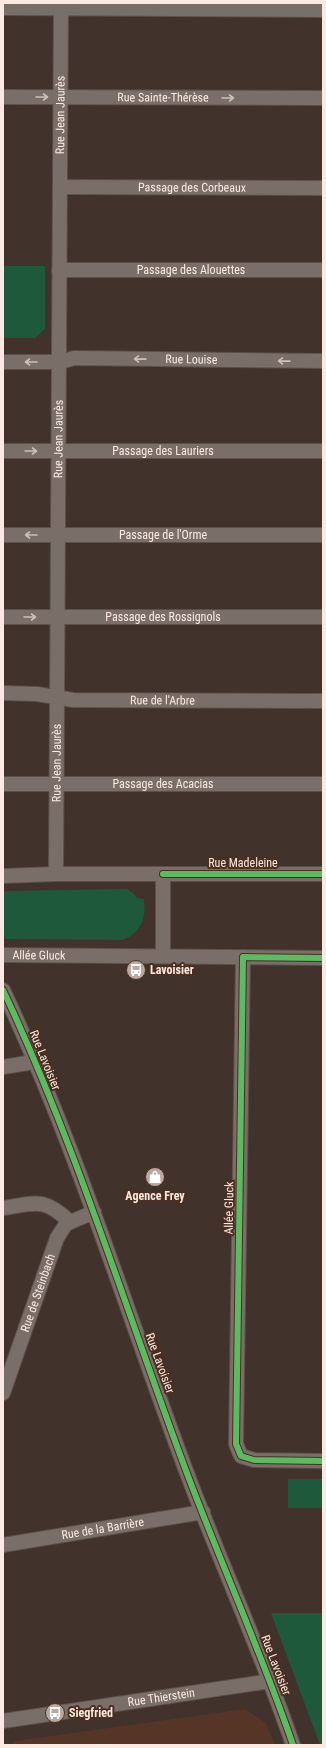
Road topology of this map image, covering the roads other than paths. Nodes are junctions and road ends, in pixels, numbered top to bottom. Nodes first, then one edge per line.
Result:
1 (61, 6) edge
2 (3, 8) edge
3 (323, 10) edge
4 (3, 97) edge
5 (61, 97) junction
6 (323, 98) edge
7 (60, 188) junction
8 (323, 188) edge
9 (59, 270) junction
10 (323, 270) edge
11 (323, 361) edge
12 (3, 362) edge
13 (60, 362) junction
14 (3, 451) edge
15 (59, 451) junction
16 (323, 451) edge
17 (3, 535) edge
18 (58, 535) junction
19 (323, 535) edge
20 (3, 617) edge
21 (58, 617) junction
22 (323, 617) edge
23 (3, 693) edge
24 (57, 697) junction
25 (323, 701) edge
26 (3, 784) edge
27 (56, 784) junction
28 (323, 784) edge
29 (56, 874) junction
30 (163, 874) junction
31 (323, 874) edge
32 (3, 876) edge
33 (3, 955) edge
34 (163, 956) junction
35 (243, 957) junction
36 (323, 958) edge
37 (3, 990) edge
38 (34, 1062) junction
39 (3, 1067) edge
40 (3, 1208) edge
41 (94, 1212) junction
42 (70, 1222) junction
43 (4, 1387) edge
44 (323, 1462) edge
45 (203, 1512) junction
46 (3, 1545) edge
47 (271, 1682) junction
48 (3, 1721) edge
49 (293, 1745) edge

1 - 2 street
1 - 3 street
1 - 5 street, Rue Jean Jaurès
4 -> 5 street, Rue Sainte-Thérèse
5 -> 6 street, Rue Sainte-Thérèse
5 - 7 street, Rue Jean Jaurès
7 - 8 street, Passage des Corbeaux
7 - 9 street, Rue Jean Jaurès
9 - 10 street, Passage des Alouettes
9 - 13 street, Rue Jean Jaurès
11 -> 13 street, Rue Louise
13 -> 12 street, Rue Louise
13 - 15 street, Rue Jean Jaurès
14 -> 15 street, Passage des Lauriers
15 - 16 street, Passage des Lauriers
15 - 18 street, Rue Jean Jaurès
18 -> 17 street, Passage de l'Orme
18 - 19 street, Passage de l'Orme
18 - 21 street, Rue Jean Jaurès
20 -> 21 street, Passage des Rossignols
21 - 22 street, Passage des Rossignols
21 - 24 street, Rue Jean Jaurès
23 - 24 street, Rue de l'Arbre
24 - 25 street, Rue de l'Arbre
24 - 27 street, Rue Jean Jaurès
26 - 27 street, Passage des Acacias
27 - 28 street, Passage des Acacias
27 - 29 street, Rue Jean Jaurès
29 - 30 street, Rue Madeleine
29 - 32 street, Rue Madeleine
30 - 31 street, Rue Madeleine
30 - 34 street
33 - 34 street, Allée Gluck
34 - 35 street, Allée Gluck
35 - 36 street, Allée Gluck
35 - 44 street, Allée Gluck
37 - 38 street, Rue Lavoisier
38 - 39 street
38 - 41 street, Rue Lavoisier
40 - 42 street
41 - 42 street, Rue de Steinbach
41 - 45 street, Rue Lavoisier
42 - 43 street, Rue de Steinbach
45 - 46 street, Rue de la Barrière
45 - 47 street, Rue Lavoisier
47 - 48 street, Rue Thierstein
47 - 49 street, Rue Lavoisier

